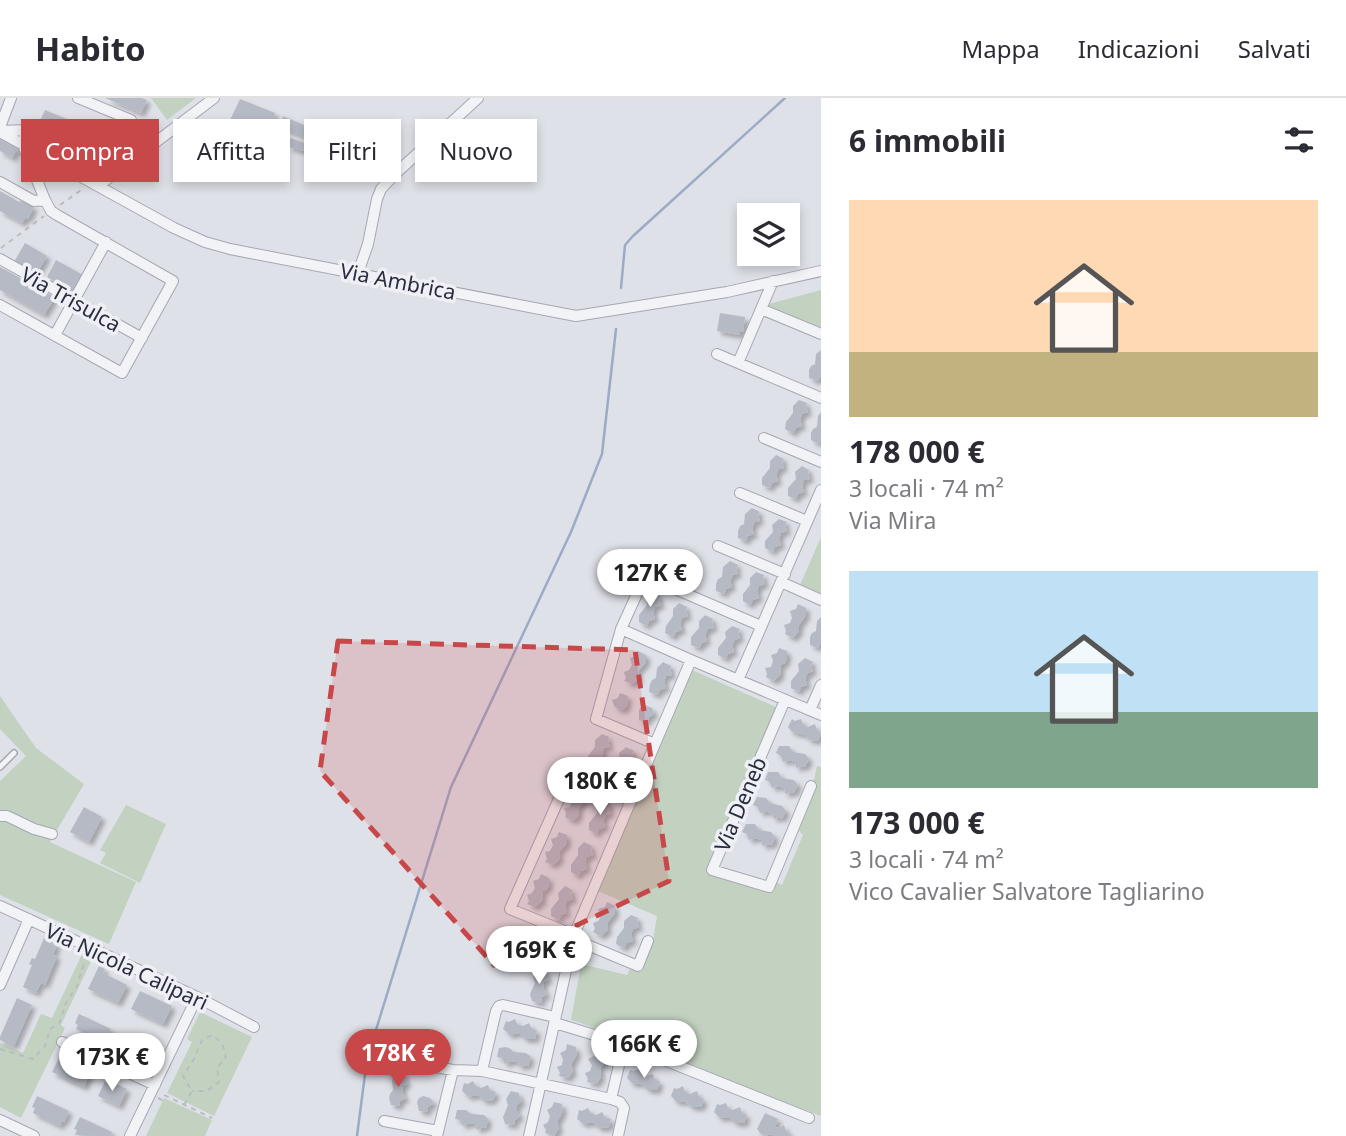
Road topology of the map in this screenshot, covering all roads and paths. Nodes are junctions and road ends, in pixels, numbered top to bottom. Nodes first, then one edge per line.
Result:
1 (11, 98) edge
2 (78, 98) edge
3 (214, 98) edge
4 (478, 98) edge
5 (129, 119) edge
6 (0, 130) edge
7 (21, 130) edge
8 (0, 182) edge
9 (38, 182) edge
10 (91, 182) edge
11 (98, 186) junction
12 (45, 200) junction
13 (106, 242) junction
14 (0, 259) edge
15 (821, 271) edge
16 (358, 273) junction
17 (773, 281) junction
18 (74, 300) junction
19 (0, 304) edge
20 (761, 309) junction
21 (821, 334) edge
22 (55, 335) junction
23 (142, 338) junction
24 (717, 354) dead end
25 (738, 363) junction
26 (821, 398) edge
27 (764, 438) dead end
28 (821, 462) edge
29 (821, 490) edge
30 (740, 493) dead end
31 (817, 508) edge
32 (807, 521) junction
33 (718, 546) dead end
34 (783, 578) junction
35 (821, 600) edge
36 (761, 626) junction
37 (621, 629) junction
38 (691, 660) junction
39 (738, 680) junction
40 (821, 685) edge
41 (785, 700) junction
42 (810, 710) junction
43 (821, 715) edge
44 (654, 744) junction
45 (14, 753) dead end
46 (0, 767) edge
47 (811, 786) dead end
48 (631, 801) junction
49 (0, 816) edge
50 (52, 834) dead end
51 (0, 906) edge
52 (29, 919) junction
53 (547, 925) junction
54 (574, 937) junction
55 (648, 940) dead end
56 (86, 956) dead end
57 (569, 959) junction
58 (0, 985) edge
59 (197, 998) junction
60 (555, 1020) junction
61 (254, 1027) dead end
62 (62, 1042) dead end
63 (624, 1044) junction
64 (0, 1049) edge
65 (424, 1065) dead end
66 (453, 1070) junction
67 (482, 1071) junction
68 (541, 1084) junction
69 (155, 1085) junction
70 (192, 1091) junction
71 (164, 1095) dead end
72 (611, 1099) junction
73 (184, 1105) junction
74 (212, 1118) dead end
75 (809, 1118) dead end
76 (0, 1120) edge
77 (383, 1121) dead end
78 (438, 1134) edge
79 (34, 1136) edge
80 (130, 1136) edge
81 (529, 1136) edge
82 (618, 1136) edge

1 - 6 street
2 - 5 street
3 - 11 street
4 - 16 street
6 - 7 street, Via Ambrica
8 - 12 street
9 - 12 street
10 - 11 street, Via Ambrica
11 - 16 street, Via Ambrica
12 - 13 street
13 - 18 street
13 - 23 street
14 - 18 street, Via Trisulca
15 - 17 street, Via Ambrica
16 - 17 street, Via Ambrica
17 - 20 street
18 - 22 street
18 - 23 street, Via Trisulca
19 - 22 street
20 - 21 street
20 - 25 street
22 - 23 street
24 - 25 street
25 - 26 street
27 - 28 street
29 - 31 street
30 - 32 street
31 - 32 street
32 - 34 street
33 - 34 street
34 - 35 street
34 - 36 street
36 - 37 street
36 - 39 street
37 - 38 street
37 - 44 street
38 - 39 street
38 - 44 street
39 - 41 street
40 - 42 street
41 - 42 street
41 - 47 street, Via Deneb
42 - 43 street
44 - 48 street
45 - 46 lane
48 - 53 street
48 - 54 street
49 - 50 street
51 - 52 street, Via Nicola Calipari
52 - 58 street
52 - 59 street, Via Nicola Calipari
53 - 54 street
53 - 57 path
54 - 55 street
54 - 57 street
56 - 64 path
57 - 60 street
59 - 61 street, Via Nicola Calipari
59 - 69 street
60 - 63 street
60 - 67 street
60 - 68 street
62 - 69 street
63 - 72 street
63 - 75 street
65 - 66 street
66 - 67 street
66 - 78 street
67 - 68 street
68 - 72 street
68 - 81 street
69 - 80 street
70 - 70 path
70 - 73 path
71 - 73 path
72 - 82 street
73 - 74 path
76 - 79 street
77 - 78 street

